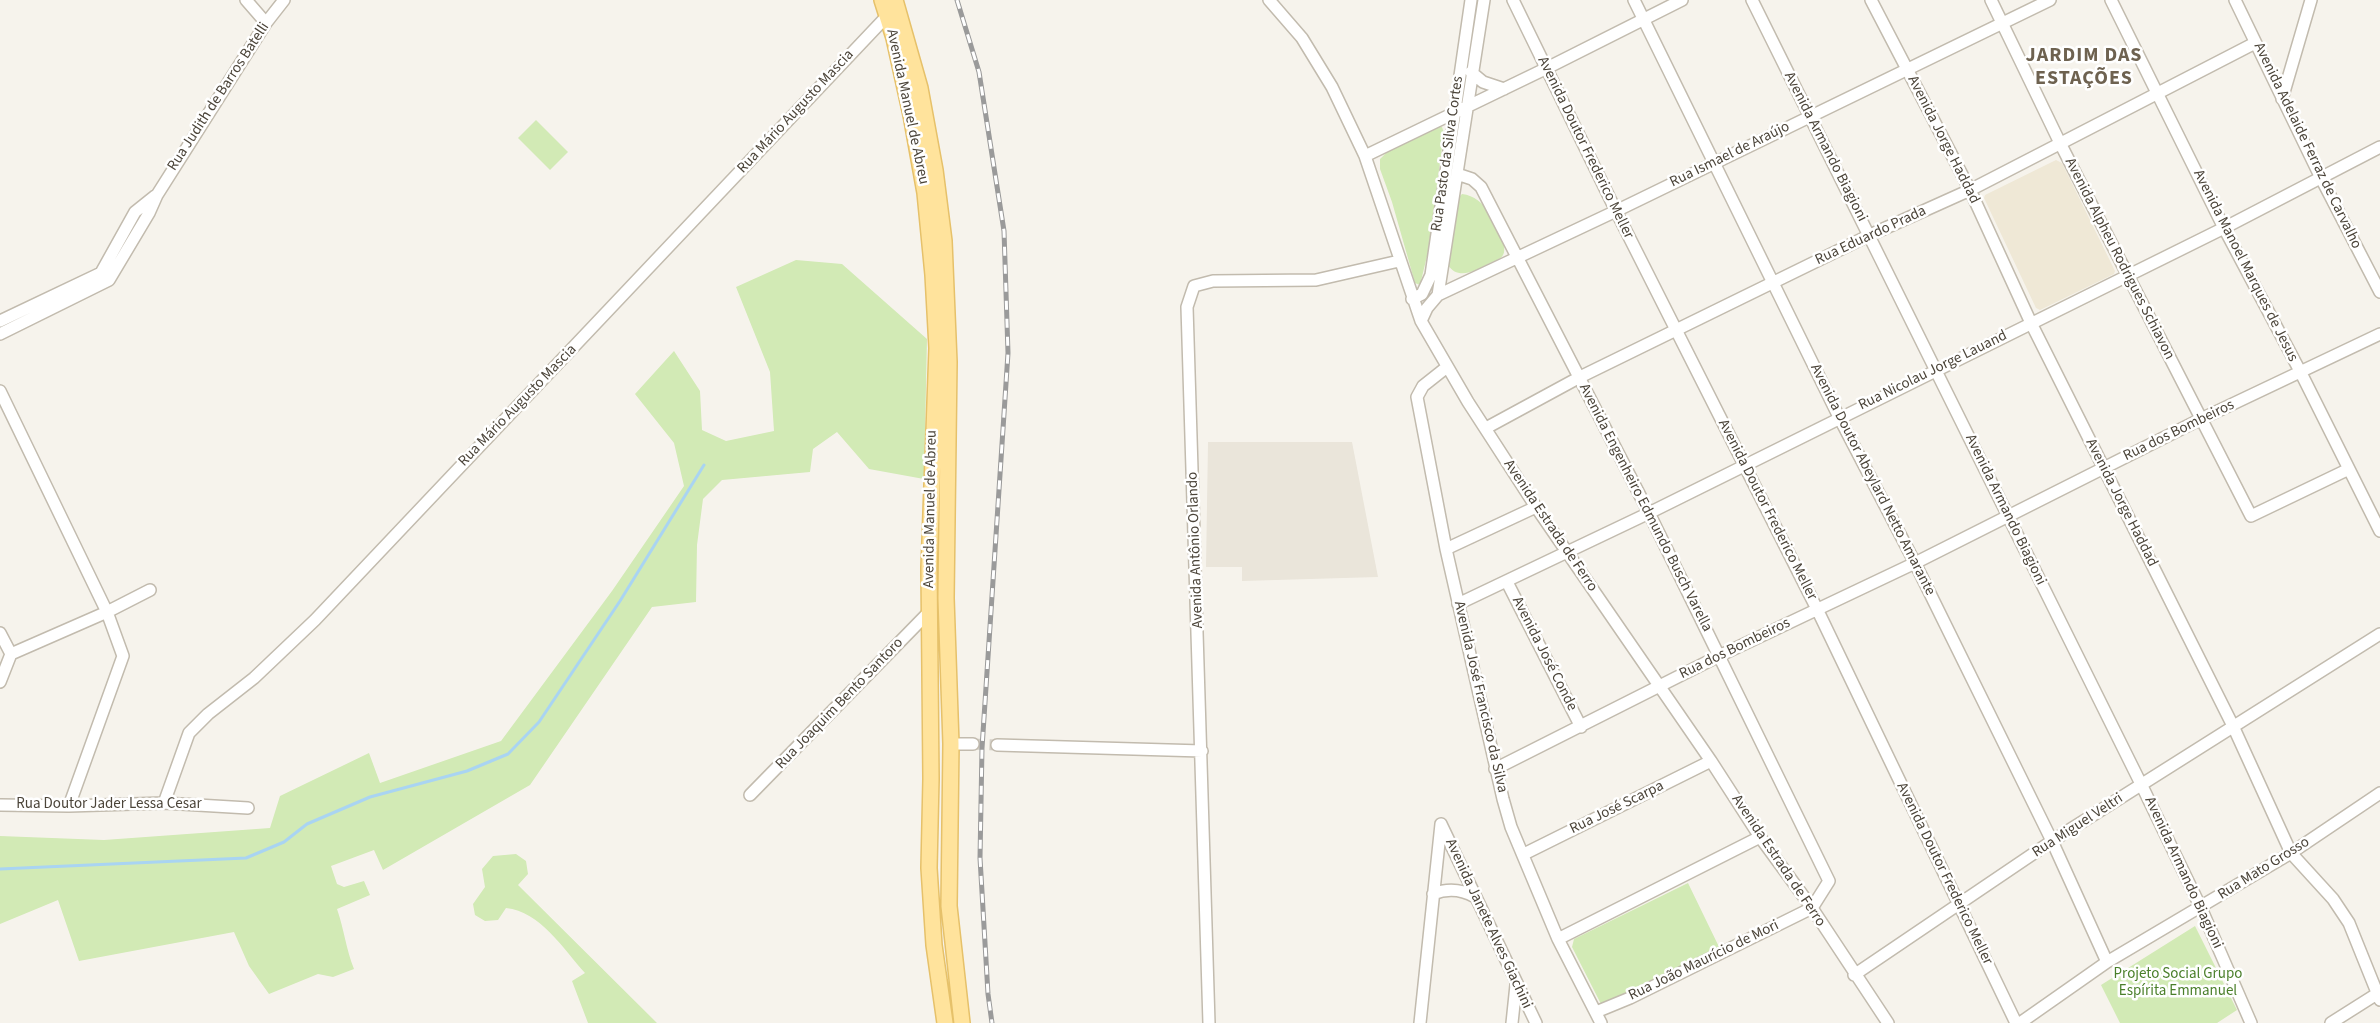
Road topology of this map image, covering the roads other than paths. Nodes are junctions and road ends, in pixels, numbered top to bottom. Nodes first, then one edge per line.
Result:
1 (246, 0) edge
2 (284, 0) edge
3 (882, 0) edge
4 (895, 0) edge
5 (1269, 0) edge
6 (1470, 0) edge
7 (1484, 0) edge
8 (1513, 0) edge
9 (1634, 0) edge
10 (1682, 0) edge
11 (1752, 0) edge
12 (1871, 0) edge
13 (1991, 0) edge
14 (2050, 0) edge
15 (2111, 0) edge
16 (2234, 0) edge
17 (2311, 0) edge
18 (888, 16) junction
19 (1644, 20) junction
20 (266, 23) junction
21 (2002, 24) junction
22 (2255, 42) junction
23 (1545, 69) junction
24 (1906, 69) junction
25 (1471, 72) junction
26 (1504, 89) junction
27 (2158, 93) junction
28 (2282, 99) junction
29 (1466, 107) junction
30 (1453, 112) junction
31 (1808, 116) junction
32 (2060, 143) junction
33 (2380, 148) edge
34 (1365, 156) junction
35 (1715, 162) junction
36 (1457, 174) junction
37 (2321, 178) junction
38 (1970, 190) junction
39 (157, 195) junction
40 (1616, 212) junction
41 (2224, 228) junction
42 (1870, 235) junction
43 (1518, 259) junction
44 (1400, 260) junction
45 (2128, 275) junction
46 (1775, 282) junction
47 (2380, 292) edge
48 (1438, 295) junction
49 (1412, 299) junction
50 (0, 321) edge
51 (1421, 321) junction
52 (2031, 323) junction
53 (1675, 330) junction
54 (0, 334) edge
55 (2380, 334) edge
56 (1447, 367) junction
57 (1936, 370) junction
58 (2301, 373) junction
59 (1580, 377) junction
60 (0, 391) edge
61 (1839, 417) junction
62 (2200, 420) junction
63 (1486, 428) junction
64 (1743, 465) junction
65 (2104, 469) junction
66 (2349, 469) junction
67 (1536, 507) junction
68 (1649, 513) junction
69 (2008, 517) junction
70 (2380, 531) edge
71 (1446, 549) junction
72 (1568, 551) junction
73 (1915, 563) junction
74 (1507, 582) junction
75 (150, 590) dead end
76 (1458, 604) junction
77 (1817, 609) junction
78 (107, 612) junction
79 (929, 612) junction
80 (0, 633) edge
81 (2380, 634) edge
82 (10, 654) junction
83 (1719, 656) junction
84 (0, 682) edge
85 (1660, 686) junction
86 (2233, 726) junction
87 (1581, 727) junction
88 (951, 744) junction
89 (973, 744) tunnel mouth
90 (997, 745) tunnel mouth
91 (1202, 751) junction
92 (1711, 761) junction
93 (1495, 769) junction
94 (2142, 786) junction
95 (2380, 793) edge
96 (750, 795) dead end
97 (164, 803) junction
98 (0, 805) edge
99 (69, 806) junction
100 (248, 808) dead end
101 (1760, 837) junction
102 (2052, 841) junction
103 (2291, 853) junction
104 (1524, 854) junction
105 (1433, 894) junction
106 (1475, 897) junction
107 (1959, 906) junction
108 (1812, 908) junction
109 (2200, 908) junction
110 (1558, 939) junction
111 (2107, 962) junction
112 (1854, 974) junction
113 (1516, 984) junction
114 (2379, 995) edge
115 (1599, 1018) edge
116 (945, 1023) edge
117 (962, 1023) edge
118 (1209, 1023) edge
119 (1420, 1023) edge
120 (1512, 1023) edge
121 (1536, 1023) edge
122 (1888, 1023) edge
123 (2016, 1023) edge
124 (2020, 1023) edge
125 (2251, 1023) edge
126 (2330, 1023) edge

1 - 20 street
2 - 20 street, Rua Judith de Barros Batelli
3 - 18 main road, Avenida Manuel de Abreu
4 - 88 main road, Avenida Manuel de Abreu
5 - 34 street, Avenida Estrada de Ferro
6 - 30 street, Rua Pasto da Silva Cortes
7 - 25 street, Rua Pasto da Silva Cortes
8 - 23 street, Avenida Doutor Frederico Meller
9 - 19 street, Avenida Doutor Abeylard Netto Amarante
10 - 19 street
11 - 31 street, Avenida Armando Biagioni
12 - 24 street, Avenida Jorge Haddad
13 - 21 street, Avenida Alpheu Rodrigues Schiavon
14 - 21 street, Rua Ismael de Araújo
15 - 27 street, Avenida Manoel Marques de Jesus
16 - 22 street, Avenida Adelaide Ferraz de Carvalho
17 - 28 street
18 - 79 main road, Avenida Manuel de Abreu
18 - 97 street, Rua Mário Augusto Mascia
19 - 23 street
19 - 35 street, Avenida Doutor Abeylard Netto Amarante
20 - 39 street, Rua Judith de Barros Batelli
21 - 24 street, Rua Ismael de Araújo
21 - 32 street, Avenida Alpheu Rodrigues Schiavon
22 - 27 street, Rua Eduardo Prada
22 - 28 street, Avenida Adelaide Ferraz de Carvalho
23 - 26 street
23 - 40 street, Avenida Doutor Frederico Meller
24 - 31 street, Rua Ismael de Araújo
24 - 38 street, Avenida Jorge Haddad
25 - 26 street
25 - 29 street, Rua Pasto da Silva Cortes
26 - 29 street
27 - 32 street, Rua Eduardo Prada
27 - 41 street, Avenida Manoel Marques de Jesus
28 - 37 street, Avenida Adelaide Ferraz de Carvalho
29 - 30 street
29 - 36 street, Rua Pasto da Silva Cortes
30 - 34 street
30 - 49 street, Rua Pasto da Silva Cortes
31 - 35 street, Rua Ismael de Araújo
31 - 42 street, Avenida Armando Biagioni
32 - 38 street, Rua Eduardo Prada
32 - 45 street, Avenida Alpheu Rodrigues Schiavon
33 - 37 street, Rua Nicolau Jorge Lauand
34 - 44 street, Avenida Estrada de Ferro
35 - 40 street, Rua Ismael de Araújo
35 - 46 street, Avenida Doutor Abeylard Netto Amarante
36 - 43 street, Avenida Engenheiro Edmundo Busch Varella
36 - 48 street, Rua Pasto da Silva Cortes
37 - 41 street, Rua Nicolau Jorge Lauand
37 - 47 street, Avenida Adelaide Ferraz de Carvalho
38 - 42 street, Rua Eduardo Prada
38 - 52 street, Avenida Jorge Haddad
39 - 50 street, Rua Judith de Barros Batelli
39 - 54 street, Rua Judith de Barros Batelli
40 - 43 street, Rua Ismael de Araújo
40 - 53 street, Avenida Doutor Frederico Meller
41 - 45 street, Rua Nicolau Jorge Lauand
41 - 58 street, Avenida Manoel Marques de Jesus
42 - 46 street, Rua Eduardo Prada
42 - 57 street, Avenida Armando Biagioni
43 - 48 street, Rua Ismael de Araújo
43 - 59 street, Avenida Engenheiro Edmundo Busch Varella
44 - 49 street, Avenida Estrada de Ferro
44 - 91 street, Avenida Antônio Orlando
45 - 52 street, Rua Nicolau Jorge Lauand
45 - 62 street, Avenida Alpheu Rodrigues Schiavon
46 - 53 street, Rua Eduardo Prada
46 - 61 street, Avenida Doutor Abeylard Netto Amarante
48 - 51 street
49 - 51 street, Avenida Estrada de Ferro
51 - 56 street, Avenida Estrada de Ferro
52 - 57 street, Rua Nicolau Jorge Lauand
52 - 65 street, Avenida Jorge Haddad
53 - 59 street, Rua Eduardo Prada
53 - 64 street, Avenida Doutor Frederico Meller
55 - 58 street, Rua dos Bombeiros
56 - 63 street, Avenida Estrada de Ferro
56 - 71 street, Avenida José Francisco da Silva
57 - 61 street, Rua Nicolau Jorge Lauand
57 - 69 street, Avenida Armando Biagioni
58 - 62 street, Rua dos Bombeiros
58 - 66 street, Avenida Manoel Marques de Jesus
59 - 63 street, Rua Eduardo Prada
59 - 68 street, Avenida Engenheiro Edmundo Busch Varella
60 - 78 street
61 - 64 street, Rua Nicolau Jorge Lauand
61 - 73 street, Avenida Doutor Abeylard Netto Amarante
62 - 65 street, Rua dos Bombeiros
62 - 66 street, Avenida Alpheu Rodrigues Schiavon
63 - 67 street, Avenida Estrada de Ferro
64 - 68 street, Rua Nicolau Jorge Lauand
64 - 77 street, Avenida Doutor Frederico Meller
65 - 69 street, Rua dos Bombeiros
65 - 86 street, Avenida Jorge Haddad
66 - 70 street, Avenida Manoel Marques de Jesus
67 - 71 street
67 - 72 street, Avenida Estrada de Ferro
68 - 72 street, Rua Nicolau Jorge Lauand
68 - 83 street, Avenida Engenheiro Edmundo Busch Varella
69 - 73 street, Rua dos Bombeiros
69 - 94 street, Avenida Armando Biagioni
71 - 76 street, Avenida José Francisco da Silva
72 - 74 street, Rua Nicolau Jorge Lauand
72 - 85 street, Avenida Estrada de Ferro
73 - 77 street, Rua dos Bombeiros
73 - 102 street, Avenida Doutor Abeylard Netto Amarante
74 - 76 street, Rua Nicolau Jorge Lauand
74 - 87 street, Avenida José Conde
75 - 78 street
76 - 93 street, Avenida José Francisco da Silva
77 - 83 street, Rua dos Bombeiros
77 - 107 street, Avenida Doutor Frederico Meller
78 - 82 street
78 - 99 street
79 - 96 street, Rua Joaquim Bento Santoro
79 - 116 main road, Avenida Manuel de Abreu
80 - 82 street
81 - 86 street, Rua Miguel Veltri
82 - 84 street
83 - 85 street, Rua dos Bombeiros
83 - 108 street, Avenida Engenheiro Edmundo Busch Varella
85 - 87 street, Rua dos Bombeiros
85 - 92 street, Avenida Estrada de Ferro
86 - 94 street, Rua Miguel Veltri
86 - 103 street, Avenida Jorge Haddad
87 - 93 street, Rua dos Bombeiros
88 - 89 street
88 - 117 main road, Avenida Manuel de Abreu
90 - 91 street
91 - 118 street, Avenida Antônio Orlando
92 - 101 street, Avenida Estrada de Ferro
92 - 104 street, Rua José Scarpa
93 - 104 street, Avenida José Francisco da Silva
94 - 102 street, Rua Miguel Veltri
94 - 109 street, Avenida Armando Biagioni
95 - 103 street, Rua Mato Grosso
97 - 99 street, Rua Doutor Jader Lessa Cesar
97 - 100 street, Rua Doutor Jader Lessa Cesar
98 - 99 street, Rua Doutor Jader Lessa Cesar
101 - 108 street, Avenida Estrada de Ferro
101 - 110 street
102 - 107 street, Rua Miguel Veltri
102 - 111 street, Avenida Doutor Abeylard Netto Amarante
103 - 109 street, Rua Mato Grosso
103 - 114 street, Avenida Jorge Haddad
104 - 110 street, Avenida José Francisco da Silva
105 - 106 street
105 - 106 street, Avenida Janete Alves Giachini
105 - 119 street
106 - 113 street, Avenida Janete Alves Giachini
107 - 112 street, Rua Miguel Veltri
107 - 123 street, Avenida Doutor Frederico Meller
108 - 112 street, Avenida Estrada de Ferro
108 - 115 street, Rua João Maurício de Mori
109 - 111 street, Rua Mato Grosso
109 - 125 street, Avenida Armando Biagioni
110 - 115 street, Avenida José Francisco da Silva
111 - 124 street, Rua Mato Grosso
112 - 122 street, Avenida Estrada de Ferro
113 - 120 street
113 - 121 street, Avenida Janete Alves Giachini
114 - 126 street

